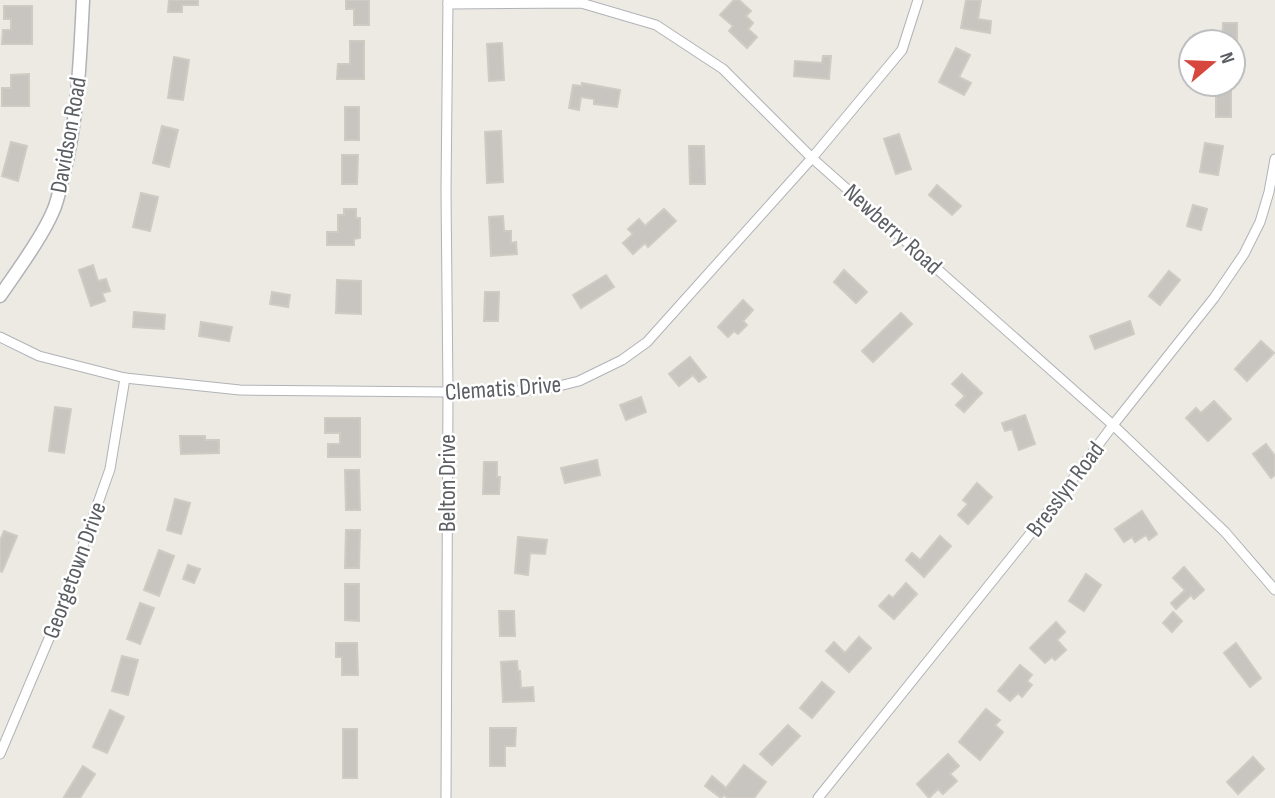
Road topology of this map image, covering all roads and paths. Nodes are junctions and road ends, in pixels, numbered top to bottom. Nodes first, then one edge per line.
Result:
1 (83, 0) edge
2 (918, 0) edge
3 (448, 2) edge
4 (812, 158) junction
5 (1275, 159) edge
6 (1272, 193) edge
7 (0, 296) edge
8 (0, 337) edge
9 (125, 379) junction
10 (447, 392) junction
11 (1113, 425) junction
12 (1275, 590) edge
13 (0, 754) edge
14 (446, 798) edge
15 (818, 798) edge

1 - 7 street, Davidson Road
2 - 4 street, Clematis Drive
3 - 4 street, Newberry Road
3 - 10 street, Belton Drive
4 - 10 street, Clematis Drive
4 - 11 street, Newberry Road
5 - 6 street, Bresslyn Road
6 - 11 street, Bresslyn Road
8 - 9 street, Clematis Drive
9 - 10 street, Clematis Drive
9 - 13 street, Georgetown Drive
10 - 14 street, Belton Drive
11 - 12 street, Newberry Road
11 - 15 street, Bresslyn Road

